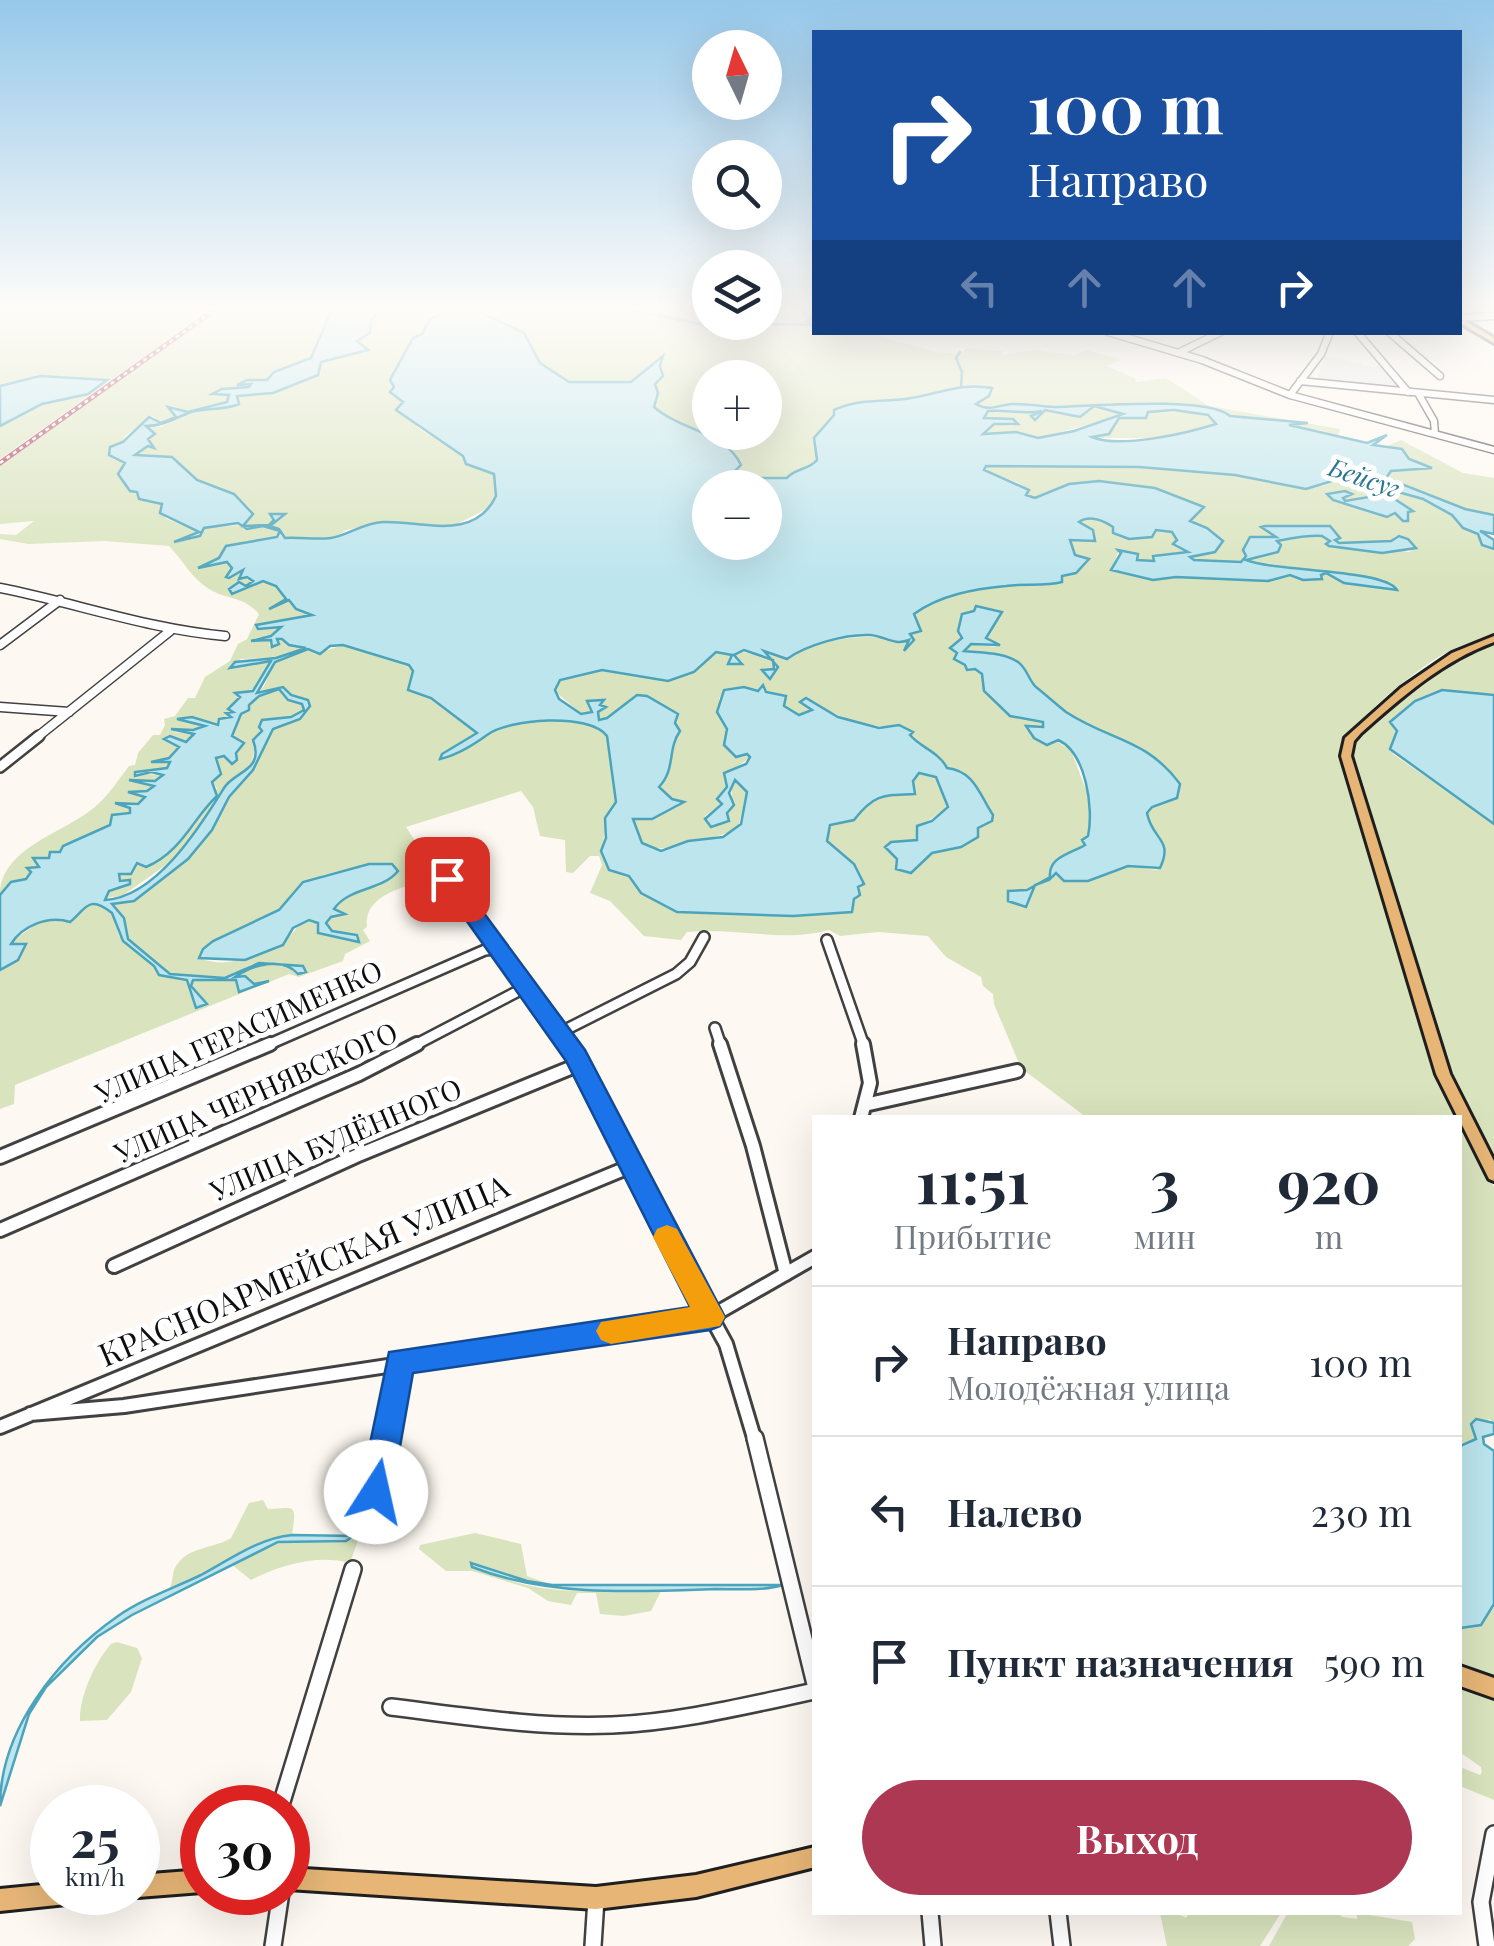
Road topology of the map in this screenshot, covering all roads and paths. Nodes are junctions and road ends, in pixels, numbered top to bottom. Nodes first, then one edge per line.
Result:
1 (1305, 400) edge
2 (1422, 400) edge
3 (1436, 434) junction
4 (1494, 450) edge
5 (0, 588) edge
6 (60, 600) junction
7 (170, 631) junction
8 (225, 636) dead end
9 (1494, 639) edge
10 (0, 645) edge
11 (0, 707) edge
12 (70, 712) junction
13 (0, 766) edge
14 (428, 850) dead end
15 (704, 936) dead end
16 (827, 940) dead end
17 (496, 949) junction
18 (526, 987) junction
19 (715, 1028) dead end
20 (561, 1032) junction
21 (580, 1064) junction
22 (1017, 1071) dead end
23 (869, 1104) junction
24 (863, 1115) edge
25 (0, 1158) edge
26 (630, 1167) junction
27 (1494, 1175) edge
28 (0, 1230) edge
29 (812, 1259) edge
30 (114, 1266) dead end
31 (786, 1274) junction
32 (710, 1317) junction
33 (400, 1361) junction
34 (30, 1414) junction
35 (0, 1427) edge
36 (366, 1529) dead end
37 (353, 1569) dead end
38 (812, 1674) edge
39 (1462, 1677) edge
40 (812, 1688) edge
41 (1494, 1688) edge
42 (391, 1707) dead end
43 (287, 1785) edge
44 (1494, 1834) edge
45 (812, 1858) edge
46 (310, 1880) edge
47 (30, 1897) edge
48 (596, 1898) junction
49 (0, 1900) edge
50 (278, 1915) edge
51 (930, 1915) edge
52 (1058, 1915) edge
53 (273, 1946) edge
54 (594, 1946) edge
55 (933, 1946) edge
56 (1062, 1946) edge
57 (1487, 1946) edge

1 - 3 street
2 - 3 street
3 - 4 street
5 - 6 street
6 - 7 street
6 - 10 street
7 - 8 street
7 - 12 street
9 - 27 main road
11 - 12 street
12 - 13 street
14 - 17 street
15 - 20 street
16 - 23 street
17 - 18 street
17 - 25 street, УЛИЦА ГЕРАСИМЕНКО
18 - 20 street
18 - 28 street, УЛИЦА ЧЕРНЯВСКОГО
19 - 31 street
20 - 21 street
21 - 26 street
21 - 30 street, УЛИЦА БУДЁННОГО
22 - 23 street
23 - 24 street
26 - 32 street
26 - 34 street, КРАСНОАРМЕЙСКАЯ УЛИЦА
29 - 31 street
31 - 32 street
32 - 33 street
32 - 38 street
33 - 34 street
33 - 36 street
34 - 35 street, КРАСНОАРМЕЙСКАЯ УЛИЦА
37 - 43 street
39 - 41 main road
40 - 42 street
44 - 57 street
45 - 48 main road
46 - 48 main road
47 - 49 main road
48 - 54 street
50 - 53 street
51 - 55 street
52 - 56 street

